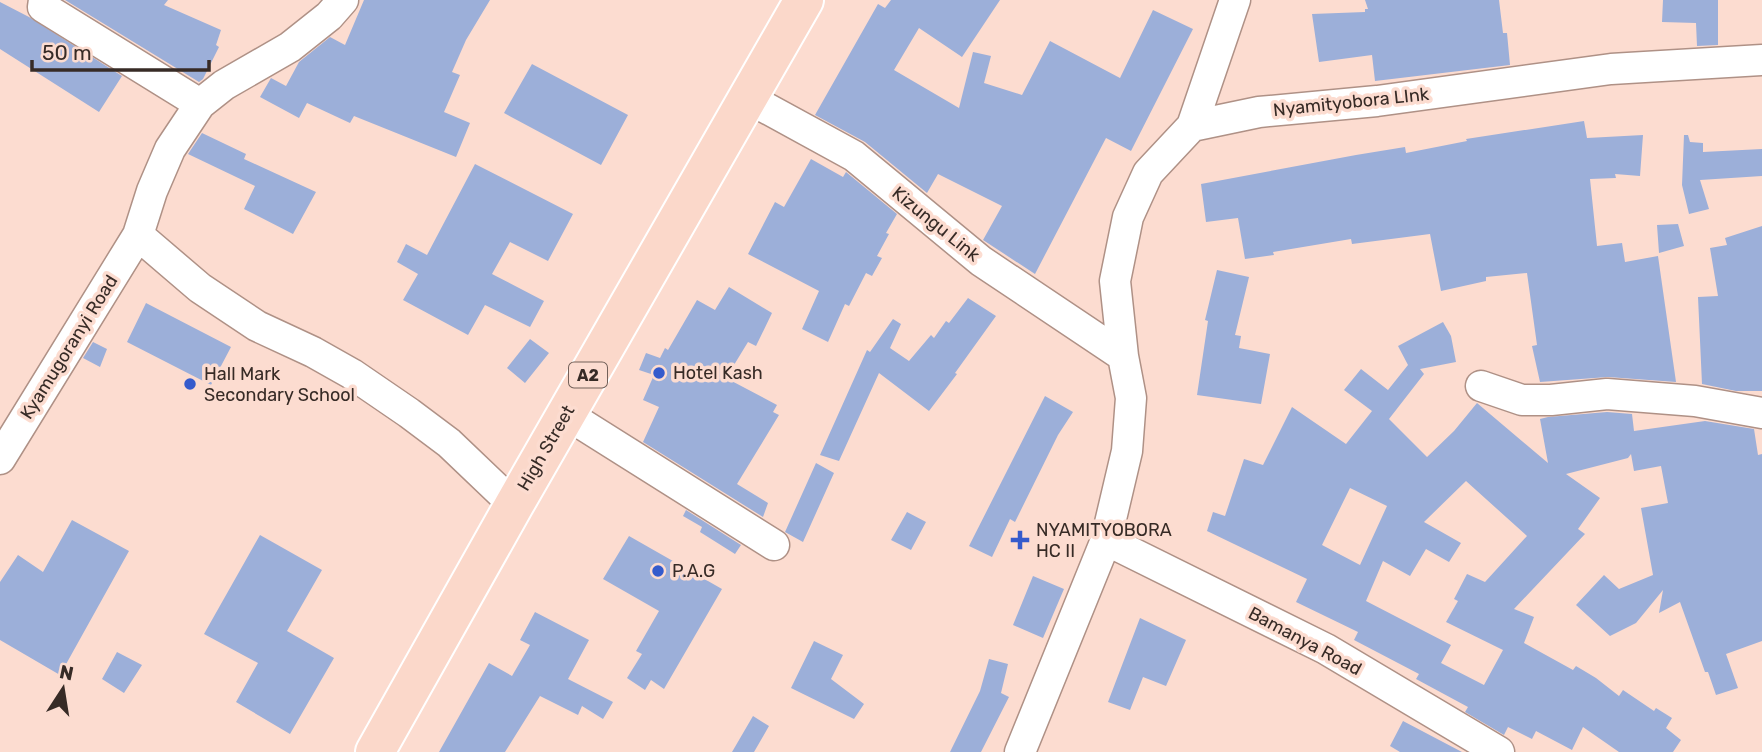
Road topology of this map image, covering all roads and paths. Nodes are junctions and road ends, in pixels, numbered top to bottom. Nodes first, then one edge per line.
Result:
1 (44, 0) edge
2 (342, 0) edge
3 (804, 0) edge
4 (1235, 0) edge
5 (1762, 60) edge
6 (746, 97) junction
7 (200, 104) junction
8 (1192, 127) junction
9 (138, 235) junction
10 (1123, 356) junction
11 (1481, 386) dead end
12 (1762, 413) edge
13 (566, 414) junction
14 (0, 459) edge
15 (514, 505) junction
16 (1106, 540) junction
17 (774, 545) dead end
18 (375, 752) edge
19 (1020, 752) edge
20 (1499, 752) edge

1 - 7 street
2 - 7 street, Kyamugoranyi Road
3 - 6 main road, High Street / A2
4 - 8 street
5 - 8 street, Nyamityobora LInk
6 - 10 street, Kizungu Link
6 - 13 main road, High Street / A2
7 - 9 street, Kyamugoranyi Road
8 - 10 street
9 - 14 street, Kyamugoranyi Road
9 - 15 street
10 - 16 street
11 - 12 street
13 - 15 main road, High Street / A2
13 - 17 street
15 - 18 main road, High Street / A2
16 - 19 street
16 - 20 street, Bamanya Road

